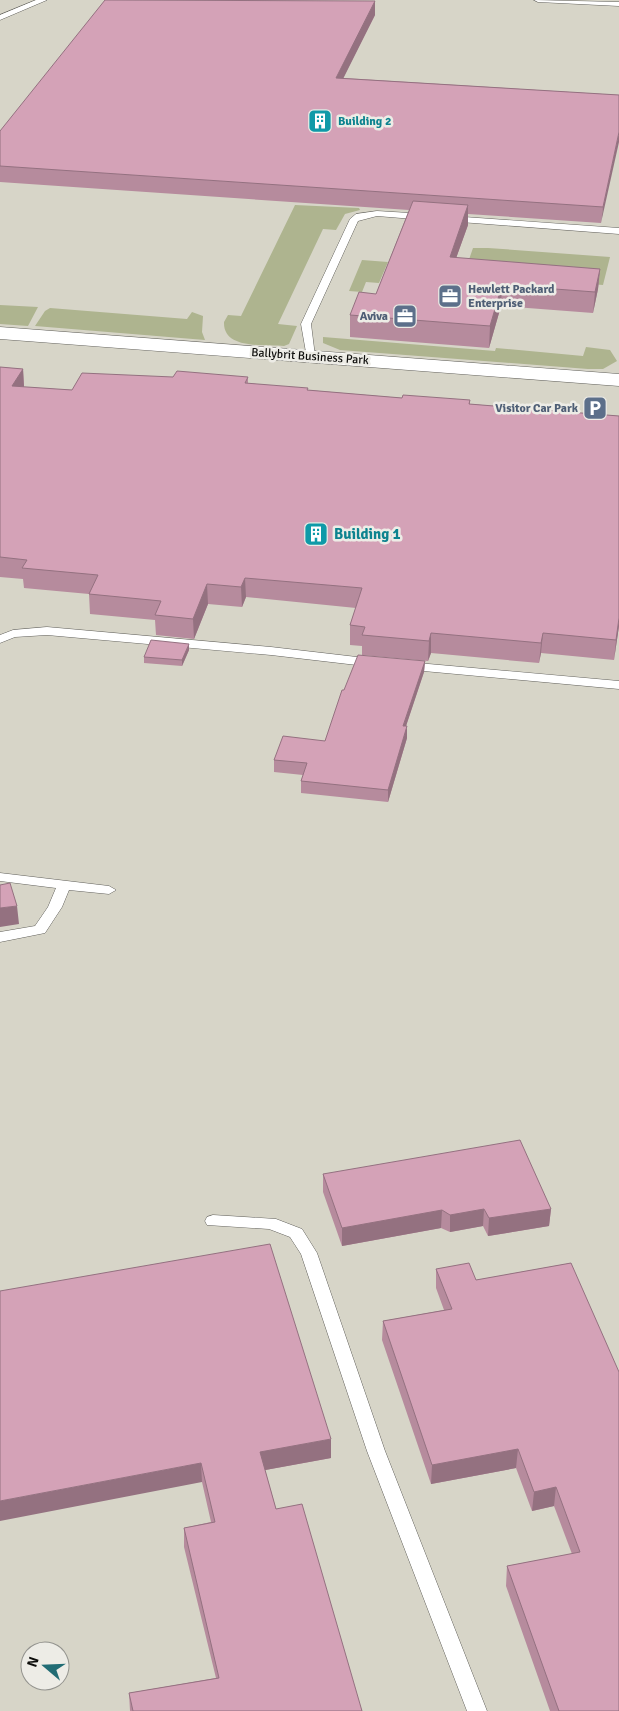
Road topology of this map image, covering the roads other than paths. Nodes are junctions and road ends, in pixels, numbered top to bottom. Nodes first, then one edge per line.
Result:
1 (43, 0) edge
2 (538, 0) edge
3 (619, 4) edge
4 (0, 18) edge
5 (619, 231) edge
6 (0, 333) edge
7 (310, 356) junction
8 (619, 380) edge
9 (0, 639) edge
10 (619, 685) edge
11 (0, 877) edge
12 (64, 885) junction
13 (109, 890) dead end
14 (0, 937) edge
15 (213, 1221) dead end
16 (477, 1711) edge

1 - 4 lane
2 - 3 lane
5 - 7 lane
6 - 7 street, Ballybrit Business Park
7 - 8 street, Ballybrit Business Park
9 - 10 lane
11 - 12 lane
12 - 13 lane
12 - 14 lane
15 - 16 lane

